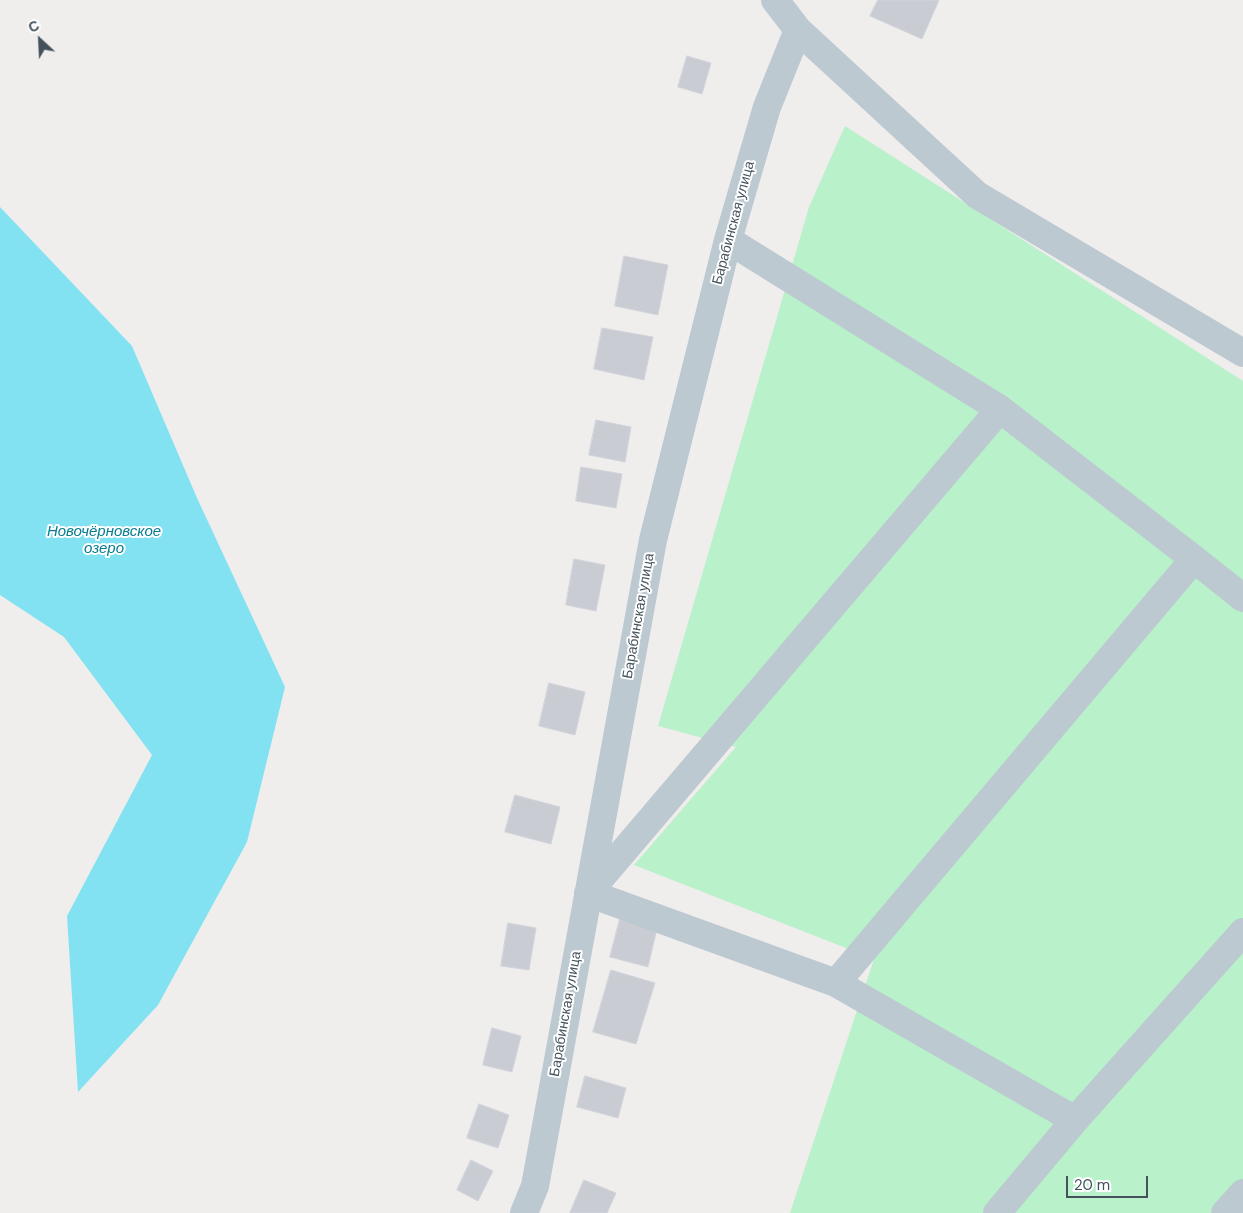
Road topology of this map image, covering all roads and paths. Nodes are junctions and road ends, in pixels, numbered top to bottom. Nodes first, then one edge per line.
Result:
1 (775, 0) edge
2 (798, 30) junction
3 (728, 240) junction
4 (1243, 353) edge
5 (1000, 410) junction
6 (1194, 558) junction
7 (1243, 598) edge
8 (588, 893) junction
9 (1243, 932) edge
10 (836, 983) junction
11 (1075, 1120) junction
12 (1243, 1193) edge
13 (524, 1213) edge
14 (997, 1213) edge
15 (1225, 1213) edge

1 - 2 street
2 - 3 street, Барабинская улица
2 - 4 street
3 - 5 street
3 - 8 street, Барабинская улица
5 - 6 street
5 - 8 street
6 - 7 street
6 - 10 street
8 - 10 street
8 - 13 street, Барабинская улица
9 - 11 street
10 - 11 street
11 - 14 street
12 - 15 street

